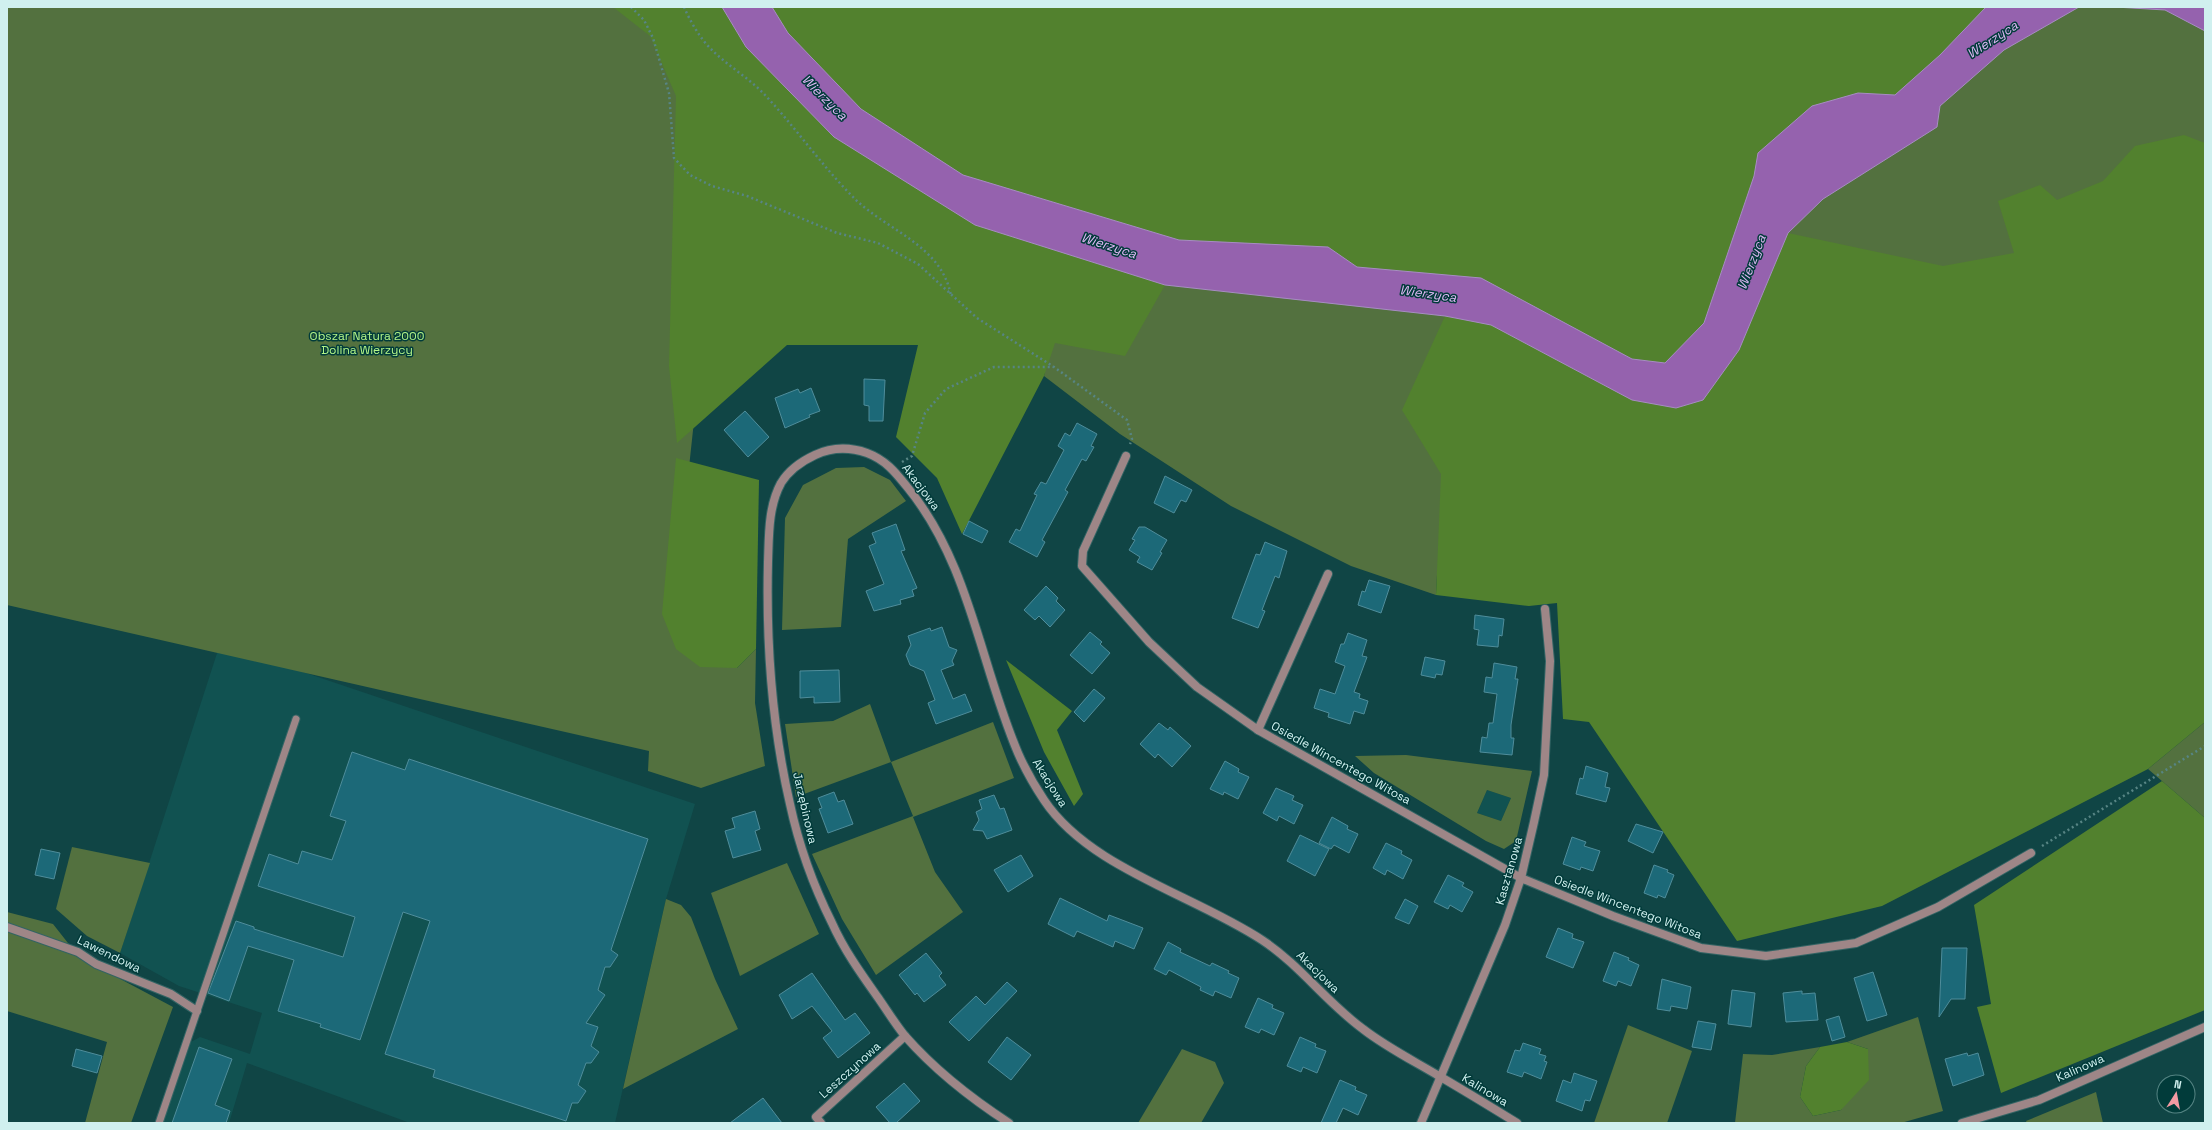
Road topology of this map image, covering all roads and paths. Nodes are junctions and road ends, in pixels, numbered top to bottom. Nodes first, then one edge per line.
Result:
1 (630, 7) edge
2 (684, 7) edge
3 (951, 296) junction
4 (1054, 367) junction
5 (827, 450) joint
6 (1126, 456) joint
7 (892, 468) junction
8 (1328, 574) dead end
9 (1544, 609) dead end
10 (296, 719) dead end
11 (1258, 730) junction
12 (2205, 746) edge
13 (2031, 853) joint
14 (1521, 878) junction
15 (7, 927) edge
16 (197, 1010) junction
17 (2205, 1027) edge
18 (905, 1036) junction
19 (1440, 1077) junction
20 (159, 1123) edge
21 (821, 1123) edge
22 (1008, 1123) edge
23 (1421, 1123) edge
24 (1516, 1123) edge
25 (1962, 1123) edge

1 - 3 path
2 - 3 path
3 - 4 path
4 - 6 path
4 - 7 path
5 - 7 street, Akacjowa
5 - 18 street, Jarzębinowa
6 - 11 street, Osiedle Wincentego Witosa
7 - 19 street, Akacjowa
8 - 11 street, Osiedle Wincentego Witosa
9 - 14 street, Kasztanowa
10 - 16 lane
11 - 14 street, Osiedle Wincentego Witosa
12 - 13 path
13 - 14 street, Osiedle Wincentego Witosa
14 - 19 street, Kasztanowa
15 - 16 street, Lawendowa
16 - 20 lane
17 - 25 street, Kalinowa
18 - 21 street, Leszczynowa
18 - 22 street, Jarzębinowa
19 - 23 street, Kasztanowa
19 - 24 street, Kalinowa

